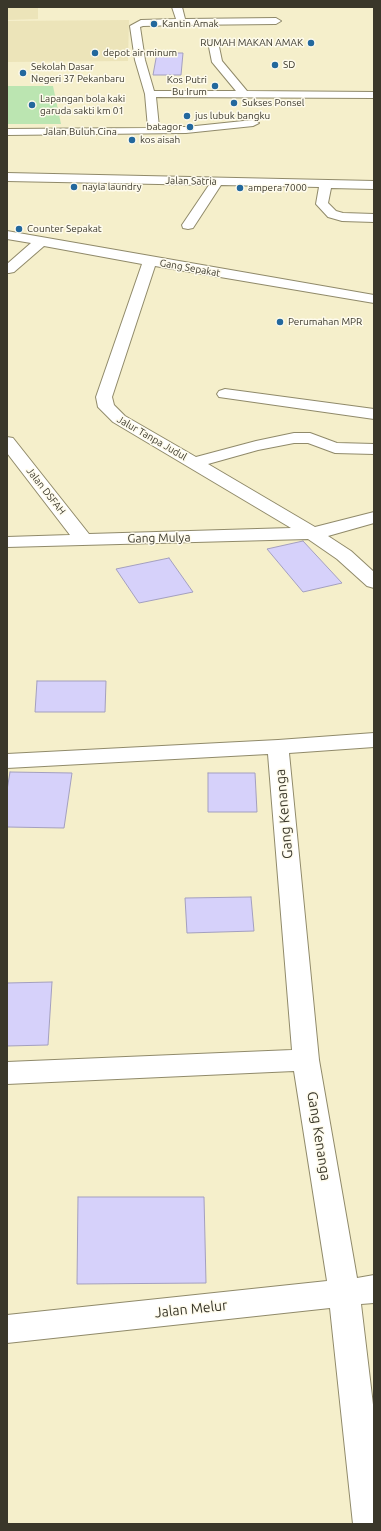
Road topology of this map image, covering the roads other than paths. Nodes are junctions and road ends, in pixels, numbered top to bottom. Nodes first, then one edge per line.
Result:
1 (177, 7) edge
2 (276, 21) dead end
3 (181, 22) junction
4 (213, 42) dead end
5 (150, 94) junction
6 (244, 94) junction
7 (374, 95) edge
8 (253, 123) dead end
9 (7, 132) edge
10 (154, 132) junction
11 (7, 177) edge
12 (218, 181) junction
13 (325, 185) junction
14 (374, 185) edge
15 (374, 218) edge
16 (188, 225) dead end
17 (7, 235) edge
18 (42, 241) junction
19 (150, 261) junction
20 (8, 270) edge
21 (374, 299) edge
22 (225, 394) dead end
23 (374, 414) edge
24 (7, 442) edge
25 (374, 449) edge
26 (194, 463) junction
27 (374, 517) edge
28 (312, 533) junction
29 (84, 540) junction
30 (7, 542) edge
31 (374, 582) edge
32 (374, 740) edge
33 (278, 747) junction
34 (7, 761) edge
35 (306, 1060) junction
36 (7, 1073) edge
37 (359, 1291) edge
38 (7, 1328) edge
39 (370, 1524) edge

1 - 3 street
2 - 3 street
3 - 5 street
4 - 6 street
5 - 6 street
5 - 10 street
6 - 7 street
8 - 10 street, Jalan Buluh Cina
9 - 10 street, Jalan Buluh Cina
11 - 12 street, Jalan Satria
12 - 13 street, Jalan Satria
12 - 16 street
13 - 14 street, Jalan Satria
13 - 15 street
17 - 18 street, Gang Sepakat
18 - 19 street, Gang Sepakat
18 - 20 street
19 - 21 street, Gang Sepakat
19 - 26 street, Jalur Tanpa Judul
22 - 23 street
24 - 29 street, Jalan DSFAH
25 - 26 street
26 - 28 street, Jalur Tanpa Judul
27 - 28 street, Gang Mulya
28 - 29 street, Gang Mulya
28 - 31 street, Jalur Tanpa Judul
29 - 30 street, Gang Mulya
32 - 33 street
33 - 34 street
33 - 35 street, Gang Kenanga
35 - 36 street
35 - 37 street, Gang Kenanga
37 - 38 street, Jalan Melur
37 - 39 street, Gang Kenanga

